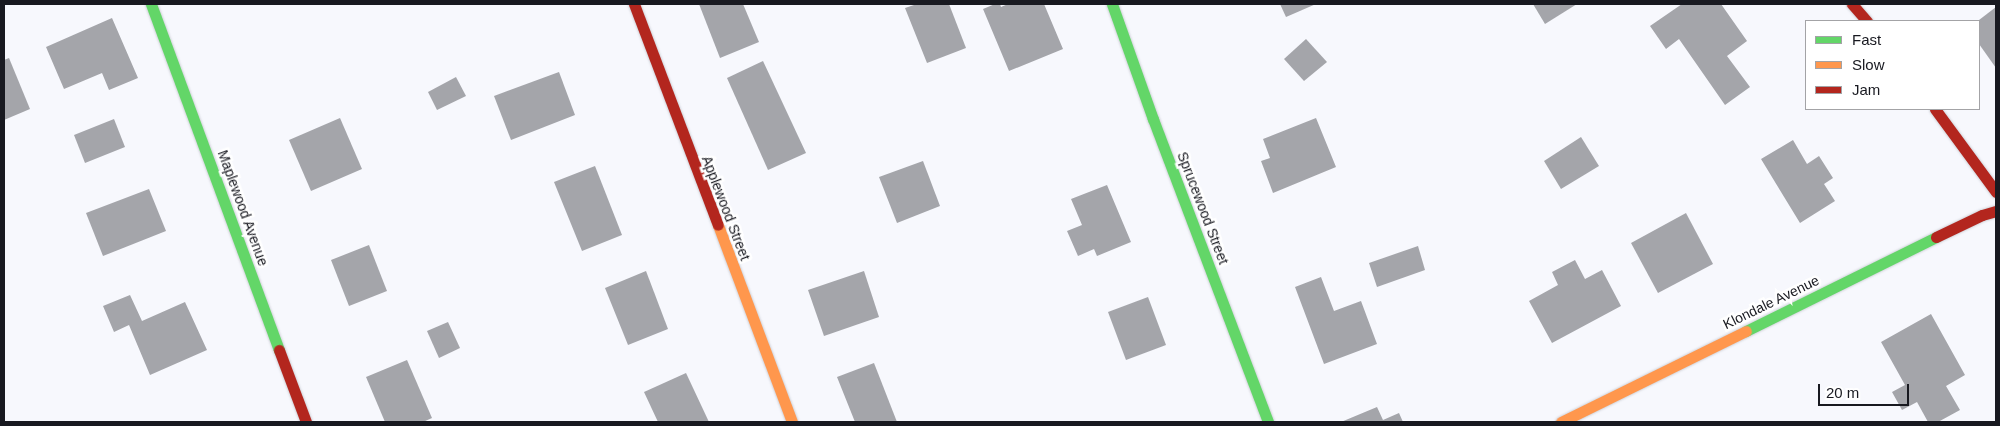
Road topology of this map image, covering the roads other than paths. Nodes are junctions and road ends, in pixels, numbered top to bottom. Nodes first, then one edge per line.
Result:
1 (151, 4) edge
2 (634, 4) edge
3 (1112, 4) edge
4 (1852, 4) edge
5 (1866, 20) edge
6 (1935, 110) edge
7 (1996, 192) edge
8 (1996, 210) edge
9 (306, 422) edge
10 (792, 422) edge
11 (1268, 422) edge
12 (1561, 422) edge

1 - 9 street, Maplewood Avenue
2 - 10 street, Applewood Street
3 - 11 street, Sprucewood Street
4 - 5 street
6 - 7 street
8 - 12 street, Klondale Avenue

